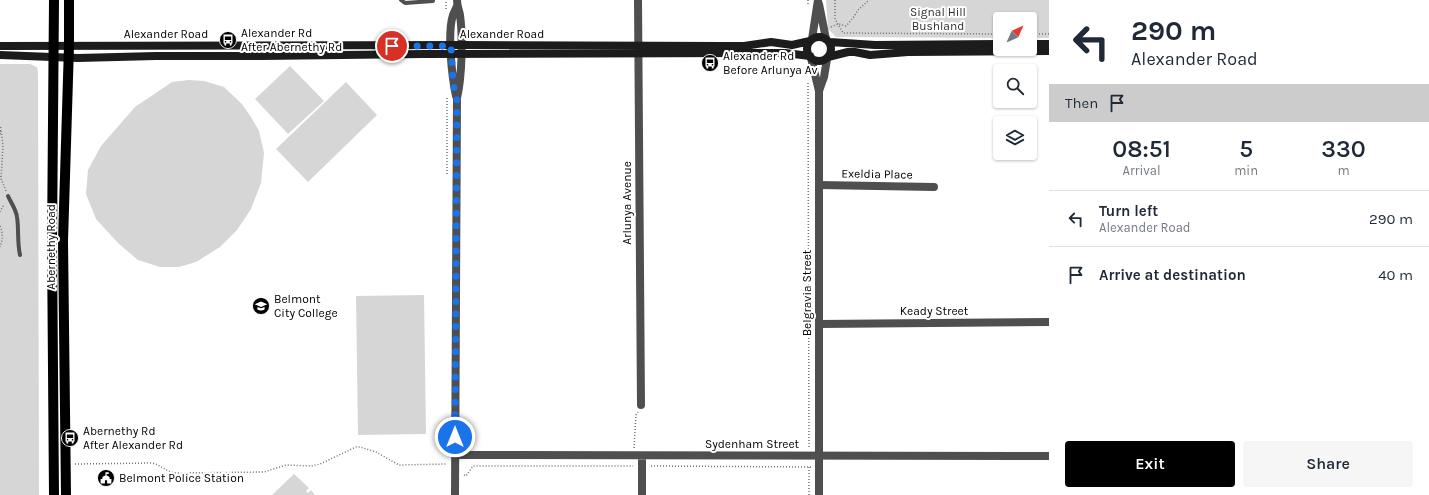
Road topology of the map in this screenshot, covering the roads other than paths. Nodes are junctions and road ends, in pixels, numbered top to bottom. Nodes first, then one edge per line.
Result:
1 (54, 0) edge
2 (69, 0) edge
3 (401, 0) edge
4 (638, 0) edge
5 (433, 1) dead end
6 (818, 1) edge
7 (457, 3) edge
8 (811, 40) junction
9 (828, 40) junction
10 (993, 44) edge
11 (1037, 44) edge
12 (1049, 44) edge
13 (0, 46) edge
14 (54, 46) junction
15 (69, 46) junction
16 (461, 49) junction
17 (451, 50) junction
18 (638, 50) junction
19 (1049, 51) edge
20 (0, 55) edge
21 (53, 57) junction
22 (811, 57) junction
23 (69, 58) junction
24 (827, 58) junction
25 (819, 91) junction
26 (457, 98) junction
27 (819, 185) junction
28 (934, 187) dead end
29 (8, 196) dead end
30 (20, 255) dead end
31 (1049, 322) edge
32 (819, 324) junction
33 (641, 405) road end
34 (455, 455) junction
35 (638, 456) junction
36 (819, 456) junction
37 (1049, 456) edge
38 (54, 495) edge
39 (66, 495) edge
40 (455, 495) edge
41 (642, 495) edge
42 (819, 495) edge

1 - 14 main road, Abernethy Road
2 - 15 main road, Abernethy Road
3 - 5 lane
4 - 18 street, Arlunya Avenue
6 - 8 street
6 - 9 street
7 - 16 street
7 - 17 street
8 - 9 main road
8 - 18 main road, Alexander Road
8 - 22 main road
9 - 10 main road
9 - 24 main road
11 - 12 main road
13 - 14 main road, Alexander Road
14 - 15 main road, Alexander Road
14 - 21 main road, Abernethy Road
15 - 17 main road, Alexander Road
15 - 23 main road, Abernethy Road
16 - 17 main road, Alexander Road
16 - 18 main road, Alexander Road
16 - 26 street
17 - 23 main road, Alexander Road
17 - 26 street
18 - 22 main road, Alexander Road
18 - 33 street, Arlunya Avenue
19 - 24 main road
20 - 21 main road, Alexander Road
21 - 23 main road, Alexander Road
21 - 38 main road, Abernethy Road
22 - 24 main road
22 - 25 street, Belgravia Street
23 - 39 main road, Abernethy Road
24 - 25 street, Belgravia Street
25 - 27 street, Belgravia Street
26 - 34 street
27 - 28 street, Exeldia Place
27 - 32 street, Belgravia Street
29 - 30 lane
31 - 32 street, Keady Street
32 - 36 street, Belgravia Street
34 - 35 street, Sydenham Street
34 - 40 street
35 - 36 street, Sydenham Street
35 - 41 street
36 - 37 street, Sydenham Street
36 - 42 street, Belgravia Street

